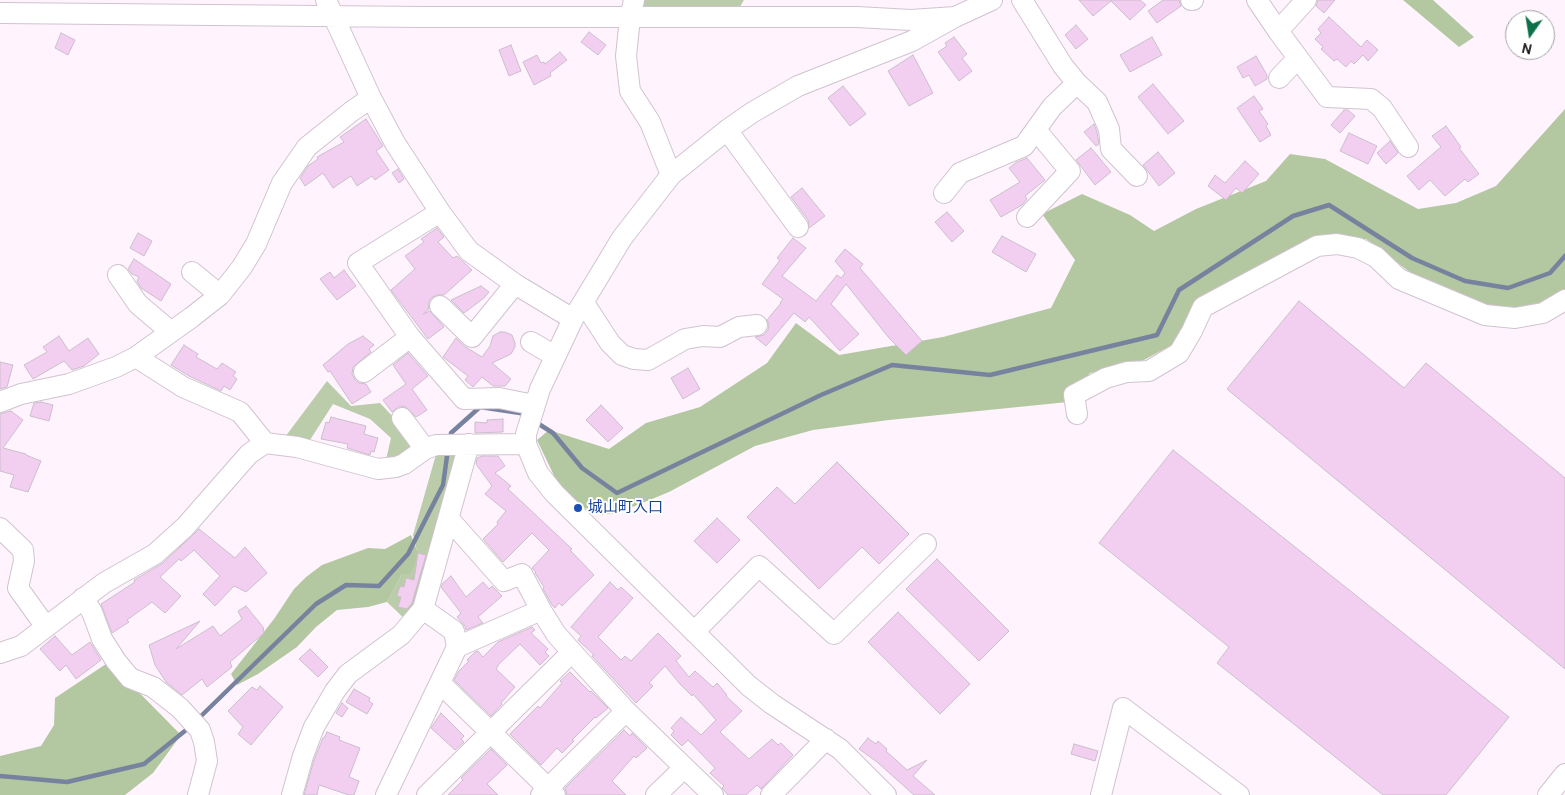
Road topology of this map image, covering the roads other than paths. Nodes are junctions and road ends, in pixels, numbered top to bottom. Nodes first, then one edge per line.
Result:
1 (992, 0) edge
2 (1022, 0) edge
3 (1257, 0) edge
4 (1306, 0) edge
5 (329, 8) edge
6 (419, 9) edge
7 (632, 9) edge
8 (0, 13) edge
9 (955, 16) junction
10 (1278, 31) junction
11 (1298, 58) junction
12 (1279, 78) dead end
13 (1077, 83) junction
14 (371, 98) junction
15 (727, 130) junction
16 (1036, 130) junction
17 (1408, 147) dead end
18 (671, 175) junction
19 (1137, 176) dead end
20 (944, 193) dead end
21 (440, 212) junction
22 (1027, 217) dead end
23 (798, 227) dead end
24 (192, 272) dead end
25 (118, 275) dead end
26 (515, 284) junction
27 (220, 295) junction
28 (1565, 300) edge
29 (440, 306) dead end
30 (579, 311) junction
31 (757, 325) dead end
32 (171, 332) junction
33 (410, 337) junction
34 (531, 342) dead end
35 (555, 356) junction
36 (136, 357) junction
37 (364, 372) dead end
38 (0, 402) edge
39 (534, 405) junction
40 (1077, 414) dead end
41 (402, 418) dead end
42 (266, 443) junction
43 (464, 444) junction
44 (526, 444) junction
45 (430, 447) junction
46 (449, 519) junction
47 (0, 528) edge
48 (926, 544) dead end
49 (83, 598) junction
50 (423, 609) junction
51 (541, 610) junction
52 (46, 628) junction
53 (694, 632) junction
54 (457, 647) junction
55 (572, 652) junction
56 (0, 653) edge
57 (440, 683) junction
58 (626, 711) junction
59 (489, 732) junction
60 (826, 739) junction
61 (684, 768) junction
62 (1565, 774) edge
63 (548, 793) edge
64 (198, 795) edge
65 (292, 795) edge
66 (386, 795) edge
67 (427, 795) edge
68 (656, 795) edge
69 (713, 795) edge
70 (771, 795) edge
71 (886, 795) edge
72 (1101, 795) edge
73 (1240, 795) edge
74 (1548, 795) edge

1 - 9 street
2 - 13 street
3 - 10 street
4 - 10 street
5 - 6 street
5 - 8 street
5 - 14 street
6 - 7 street
7 - 9 street
7 - 18 street
9 - 15 street
10 - 11 street
11 - 12 street
11 - 17 street
13 - 16 street
13 - 19 street
14 - 21 street
14 - 27 street
15 - 18 street
15 - 23 street
16 - 20 street
16 - 22 street
18 - 30 street
21 - 26 street
21 - 33 street
24 - 27 street
25 - 32 street
26 - 29 street
26 - 30 street
27 - 32 street
28 - 40 street
30 - 31 street
30 - 35 street
32 - 36 street
33 - 37 street
33 - 39 street
34 - 35 street
35 - 39 street
36 - 38 street
36 - 42 street
39 - 44 street
41 - 45 street
42 - 45 street
42 - 49 street
43 - 44 street
43 - 45 street
43 - 46 street
44 - 53 street
46 - 50 street
46 - 51 street
47 - 52 street
48 - 53 street
49 - 52 street
49 - 64 street
50 - 54 street
50 - 65 street
51 - 54 street
51 - 55 street
52 - 56 street
53 - 60 street
54 - 57 street
55 - 58 street
55 - 59 street
57 - 59 street
57 - 66 street
58 - 61 street
58 - 63 street
59 - 63 street
59 - 67 street
60 - 70 street
60 - 71 street
61 - 68 street
61 - 69 street
62 - 74 street
72 - 73 street

